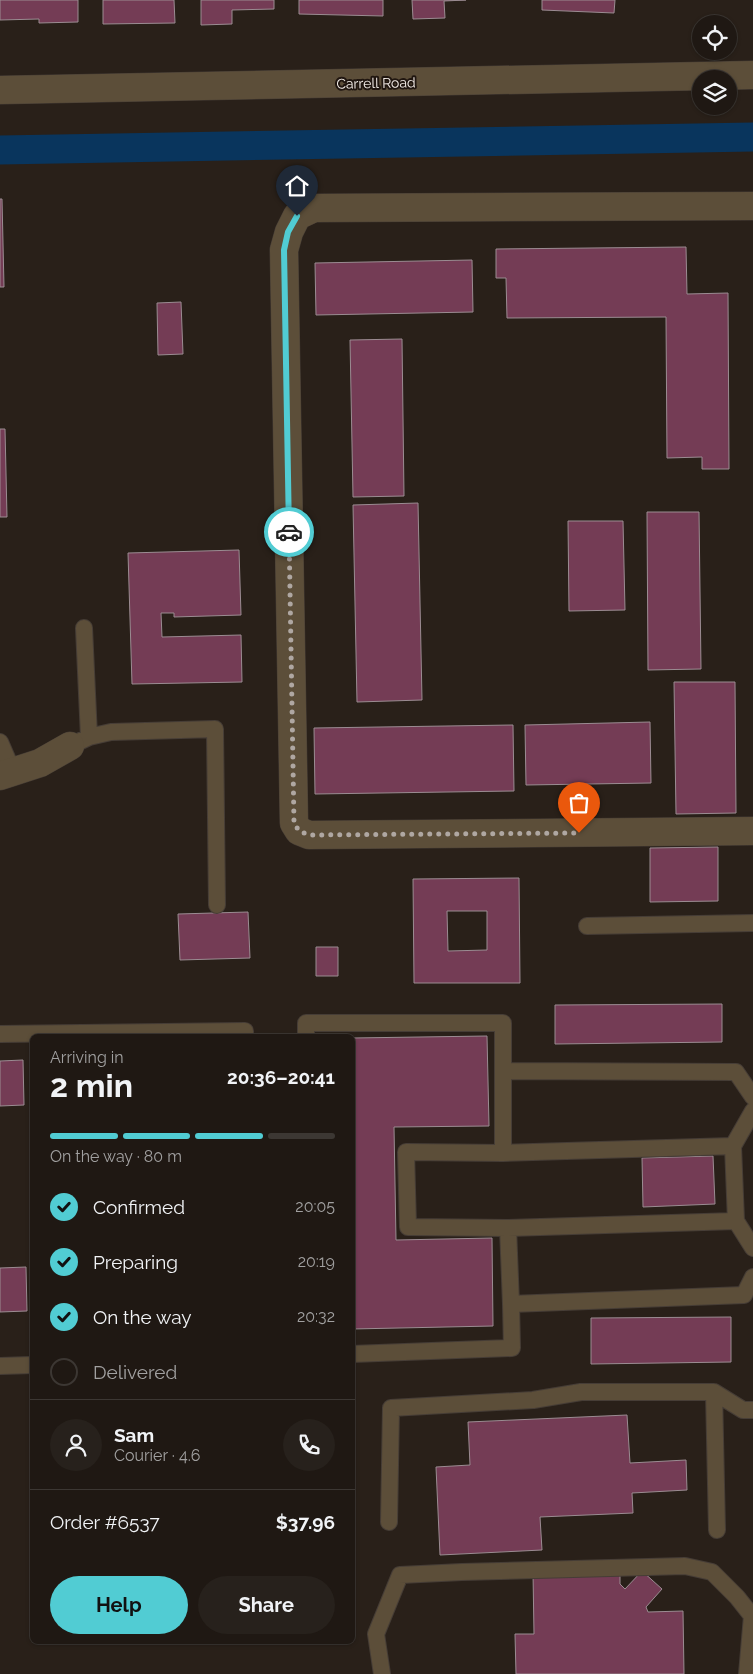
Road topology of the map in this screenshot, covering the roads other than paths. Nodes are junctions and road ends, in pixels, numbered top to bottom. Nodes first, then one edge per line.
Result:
1 (753, 76) edge
2 (0, 90) edge
3 (753, 206) edge
4 (84, 628) dead end
5 (0, 742) edge
6 (79, 742) junction
7 (7, 774) edge
8 (753, 831) edge
9 (217, 905) dead end
10 (753, 923) edge
11 (587, 926) dead end
12 (0, 1034) edge
13 (245, 1034) edge
14 (306, 1034) edge
15 (503, 1071) junction
16 (753, 1097) edge
17 (753, 1111) edge
18 (733, 1146) junction
19 (503, 1153) junction
20 (736, 1221) junction
21 (508, 1228) junction
22 (753, 1248) edge
23 (753, 1277) edge
24 (510, 1304) junction
25 (355, 1354) edge
26 (30, 1365) edge
27 (0, 1366) edge
28 (714, 1392) junction
29 (753, 1410) edge
30 (389, 1522) dead end
31 (717, 1530) dead end
32 (752, 1616) edge
33 (382, 1674) edge
34 (747, 1674) edge

1 - 2 street, Carrell Road
3 - 8 street
4 - 6 lane
5 - 7 lane
6 - 7 street
6 - 9 lane
10 - 11 lane
12 - 13 lane
14 - 15 lane
15 - 16 lane
15 - 19 lane
17 - 18 lane
18 - 19 lane
18 - 20 lane
19 - 21 lane
20 - 21 lane
20 - 22 lane
21 - 24 lane
23 - 24 lane
24 - 25 lane
26 - 27 lane
28 - 29 lane
28 - 30 lane
28 - 31 lane
32 - 33 lane
32 - 34 lane

